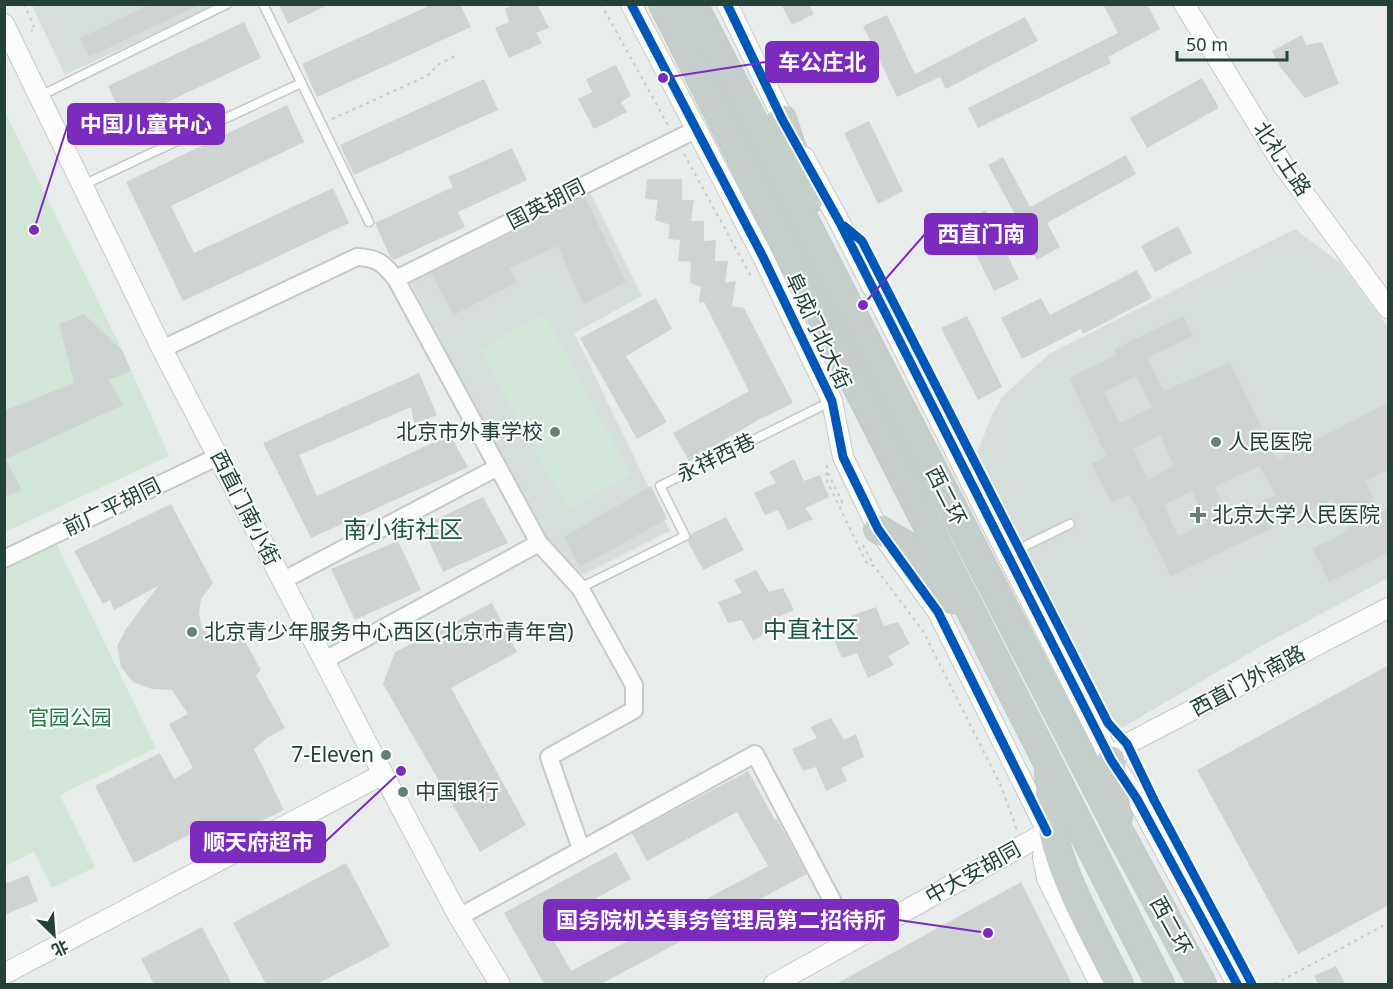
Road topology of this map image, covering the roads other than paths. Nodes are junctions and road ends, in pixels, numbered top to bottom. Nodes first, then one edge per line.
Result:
1 (227, 4) edge
2 (263, 4) edge
3 (631, 4) edge
4 (663, 4) edge
5 (693, 4) edge
6 (727, 4) edge
7 (1184, 4) edge
8 (4, 24) edge
9 (301, 83) junction
10 (40, 96) junction
11 (782, 119) junction
12 (697, 129) junction
13 (83, 185) junction
14 (369, 222) dead end
15 (396, 279) junction
16 (835, 281) junction
17 (1389, 308) edge
18 (162, 349) junction
19 (832, 401) junction
20 (219, 456) junction
21 (498, 467) junction
22 (1070, 524) dead end
23 (866, 528) junction
24 (540, 543) junction
25 (4, 559) edge
26 (1010, 559) junction
27 (282, 581) junction
28 (579, 588) junction
29 (1389, 608) edge
30 (989, 645) junction
31 (325, 660) junction
32 (1044, 756) junction
33 (1111, 760) junction
34 (383, 774) junction
35 (1049, 824) junction
36 (1120, 833) junction
37 (581, 849) junction
38 (459, 917) junction
39 (854, 940) junction
40 (4, 974) edge
41 (1110, 979) edge
42 (500, 984) edge
43 (774, 984) edge
44 (1160, 984) edge
45 (1202, 984) edge
46 (1237, 984) edge

1 - 10 lane
2 - 9 lane
3 - 12 street, 阜成门北大街
4 - 30 highway, 西二环
5 - 16 highway, 西二环
6 - 11 street
7 - 17 street, 北礼士路
8 - 10 street, 西直门南小街
9 - 13 lane
9 - 14 lane
10 - 13 street, 西直门南小街
11 - 16 highway
11 - 26 street
12 - 15 street, 国英胡同
12 - 19 street, 阜成门北大街
13 - 18 street, 西直门南小街
15 - 18 street
15 - 21 street
16 - 36 highway, 西二环
18 - 20 street, 西直门南小街
19 - 23 street, 阜成门北大街
19 - 28 lane, 永祥西巷
20 - 25 street, 前广平胡同
20 - 27 street, 西直门南小街
21 - 24 street
21 - 27 street
22 - 26 lane
23 - 30 highway
23 - 35 street, 阜成门北大街
24 - 28 street
24 - 31 street
26 - 33 street
27 - 31 street, 西直门南小街
28 - 37 street
29 - 33 street, 西直门外南路
30 - 32 highway, 西二环
31 - 34 street, 西直门南小街
32 - 35 highway
32 - 44 highway, 西二环
33 - 36 highway
33 - 46 street
34 - 38 street, 西直门南小街
34 - 40 street
35 - 39 street, 中大安胡同
35 - 41 highway
35 - 41 street
36 - 45 highway, 西二环
37 - 38 street
37 - 39 street
38 - 42 street, 西直门南小街
39 - 43 street, 中大安胡同

